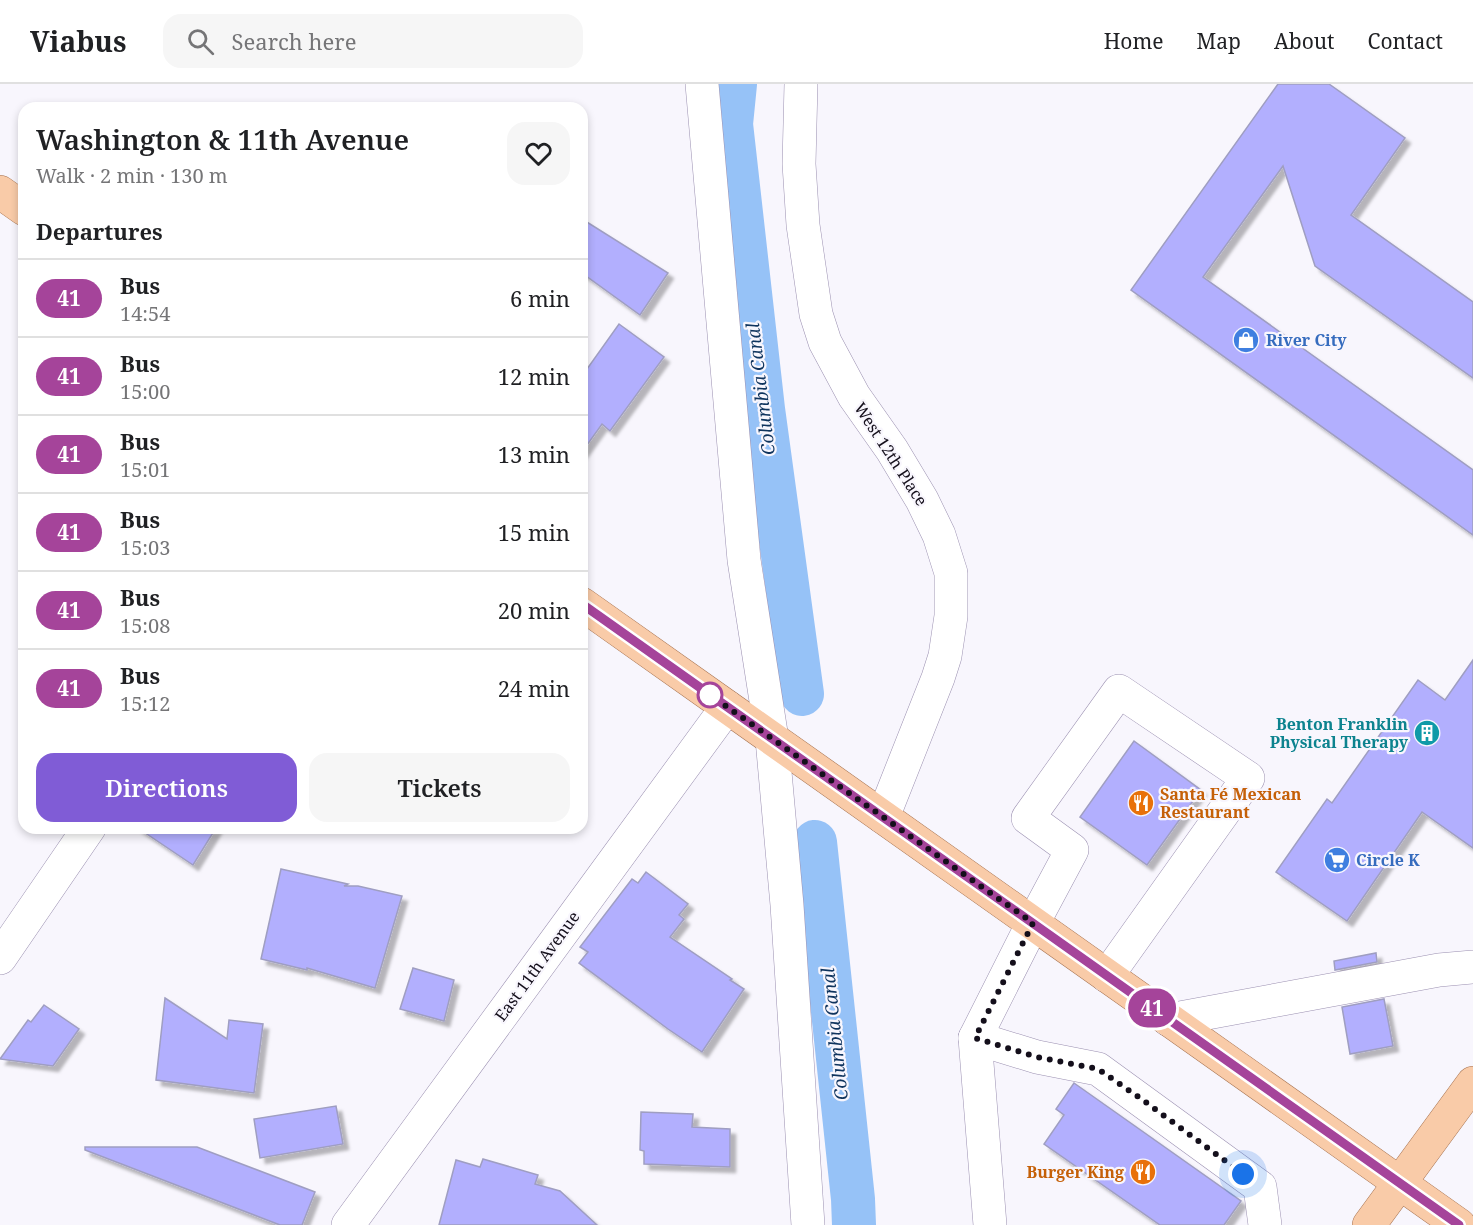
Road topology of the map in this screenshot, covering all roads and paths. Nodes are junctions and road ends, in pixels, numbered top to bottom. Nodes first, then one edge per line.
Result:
1 (702, 84) edge
2 (801, 84) edge
3 (0, 192) edge
4 (18, 206) edge
5 (588, 608) edge
6 (727, 707) junction
7 (772, 739) junction
8 (883, 817) junction
9 (85, 834) edge
10 (1033, 923) junction
11 (0, 958) edge
12 (1473, 967) edge
13 (1107, 976) junction
14 (1169, 1020) junction
15 (975, 1038) junction
16 (1473, 1083) edge
17 (1399, 1183) junction
18 (348, 1225) edge
19 (808, 1225) edge
20 (990, 1225) edge
21 (1265, 1225) edge
22 (1369, 1225) edge
23 (1459, 1225) edge

1 - 7 street
2 - 8 street, West 12th Place
3 - 4 main road
5 - 6 main road
6 - 7 main road
6 - 18 street, East 11th Avenue
7 - 8 main road
7 - 19 street
8 - 10 main road
9 - 11 street
10 - 13 main road
10 - 13 street
10 - 15 street
12 - 14 street
13 - 14 main road
14 - 17 main road
15 - 20 street
15 - 21 street
16 - 17 main road
17 - 22 main road
17 - 23 main road

